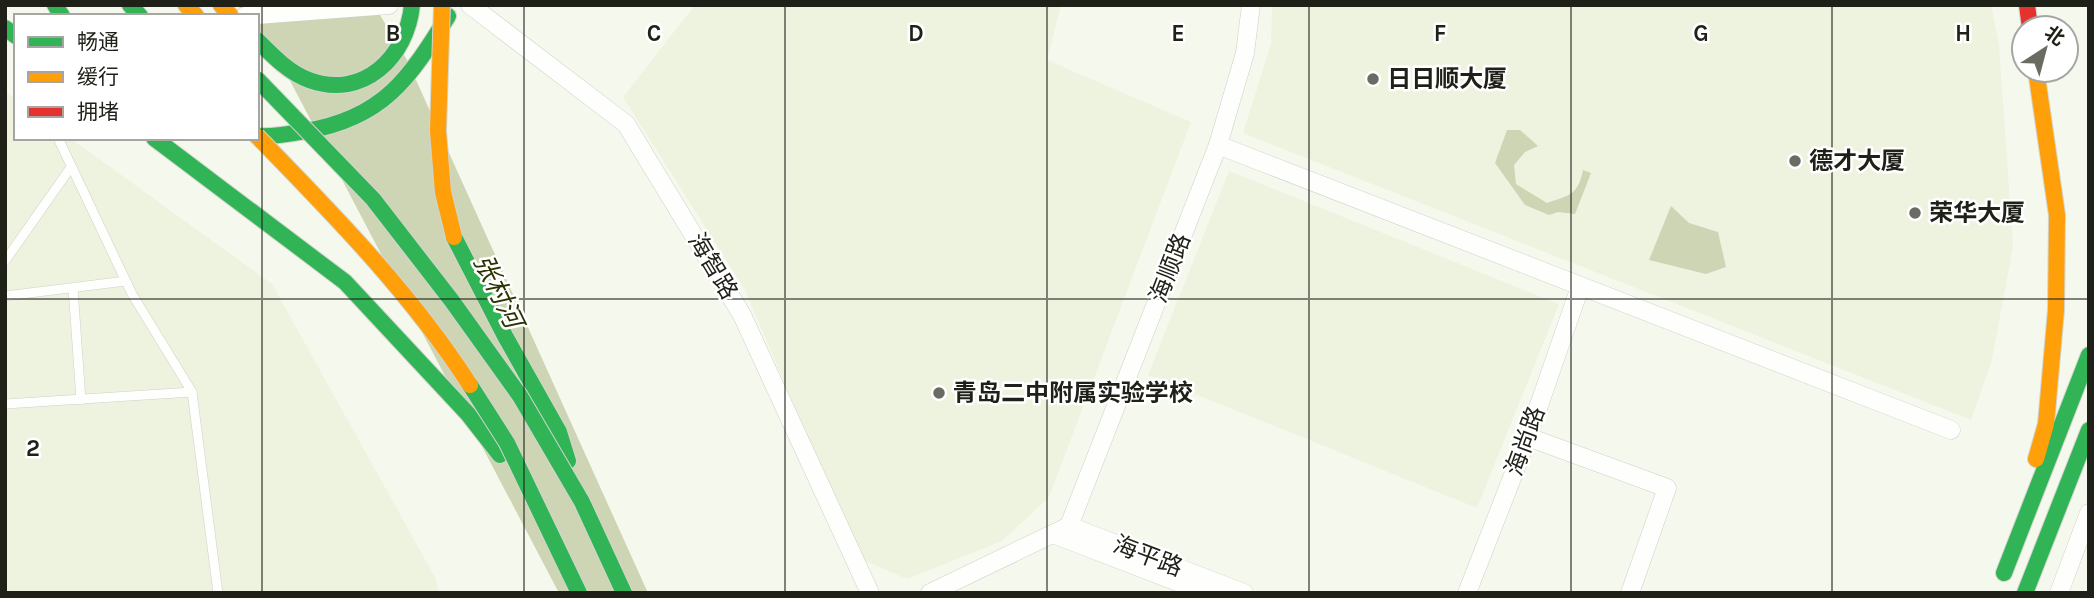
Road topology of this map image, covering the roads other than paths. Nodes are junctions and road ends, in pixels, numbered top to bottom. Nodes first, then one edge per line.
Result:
1 (389, 5) edge
2 (412, 5) edge
3 (442, 5) edge
4 (455, 5) edge
5 (470, 5) edge
6 (1251, 5) edge
7 (259, 15) edge
8 (259, 42) edge
9 (259, 81) edge
10 (2038, 84) edge
11 (259, 136) edge
12 (259, 138) edge
13 (59, 140) edge
14 (158, 140) edge
15 (1218, 145) junction
16 (71, 167) junction
17 (5, 261) edge
18 (126, 281) junction
19 (1580, 287) junction
20 (73, 288) junction
21 (5, 296) edge
22 (2089, 355) edge
23 (192, 392) junction
24 (81, 400) junction
25 (5, 404) edge
26 (1951, 430) dead end
27 (2089, 430) edge
28 (1528, 437) junction
29 (582, 502) junction
30 (2089, 513) edge
31 (547, 526) junction
32 (1069, 526) junction
33 (1053, 534) junction
34 (2004, 573) junction
35 (2027, 591) edge
36 (218, 593) edge
37 (579, 593) edge
38 (624, 593) edge
39 (870, 593) edge
40 (930, 593) edge
41 (1206, 593) edge
42 (1244, 593) edge
43 (1467, 593) edge
44 (1630, 593) edge
45 (1997, 593) edge
46 (2059, 593) edge

1 - 7 street
2 - 8 main road
3 - 29 main road, bridge
4 - 11 main road, bridge
5 - 39 street, 海智路
6 - 15 street, 海顺路
9 - 29 main road, bridge
10 - 34 main road
12 - 31 main road, bridge
13 - 16 lane
14 - 31 main road, bridge
15 - 19 street
15 - 32 street, 海顺路
16 - 17 lane
16 - 18 lane
18 - 20 lane
18 - 23 lane
19 - 26 street
19 - 28 street, 海尚路
20 - 21 lane
20 - 24 lane
22 - 34 main road
23 - 24 lane
23 - 36 lane
24 - 25 lane
27 - 35 main road
28 - 43 street, 海尚路
28 - 44 street
29 - 38 main road, bridge
30 - 46 street
31 - 37 main road, bridge
32 - 33 street
32 - 42 street, 海平路
33 - 40 street
33 - 41 street, 海平路
34 - 45 main road

